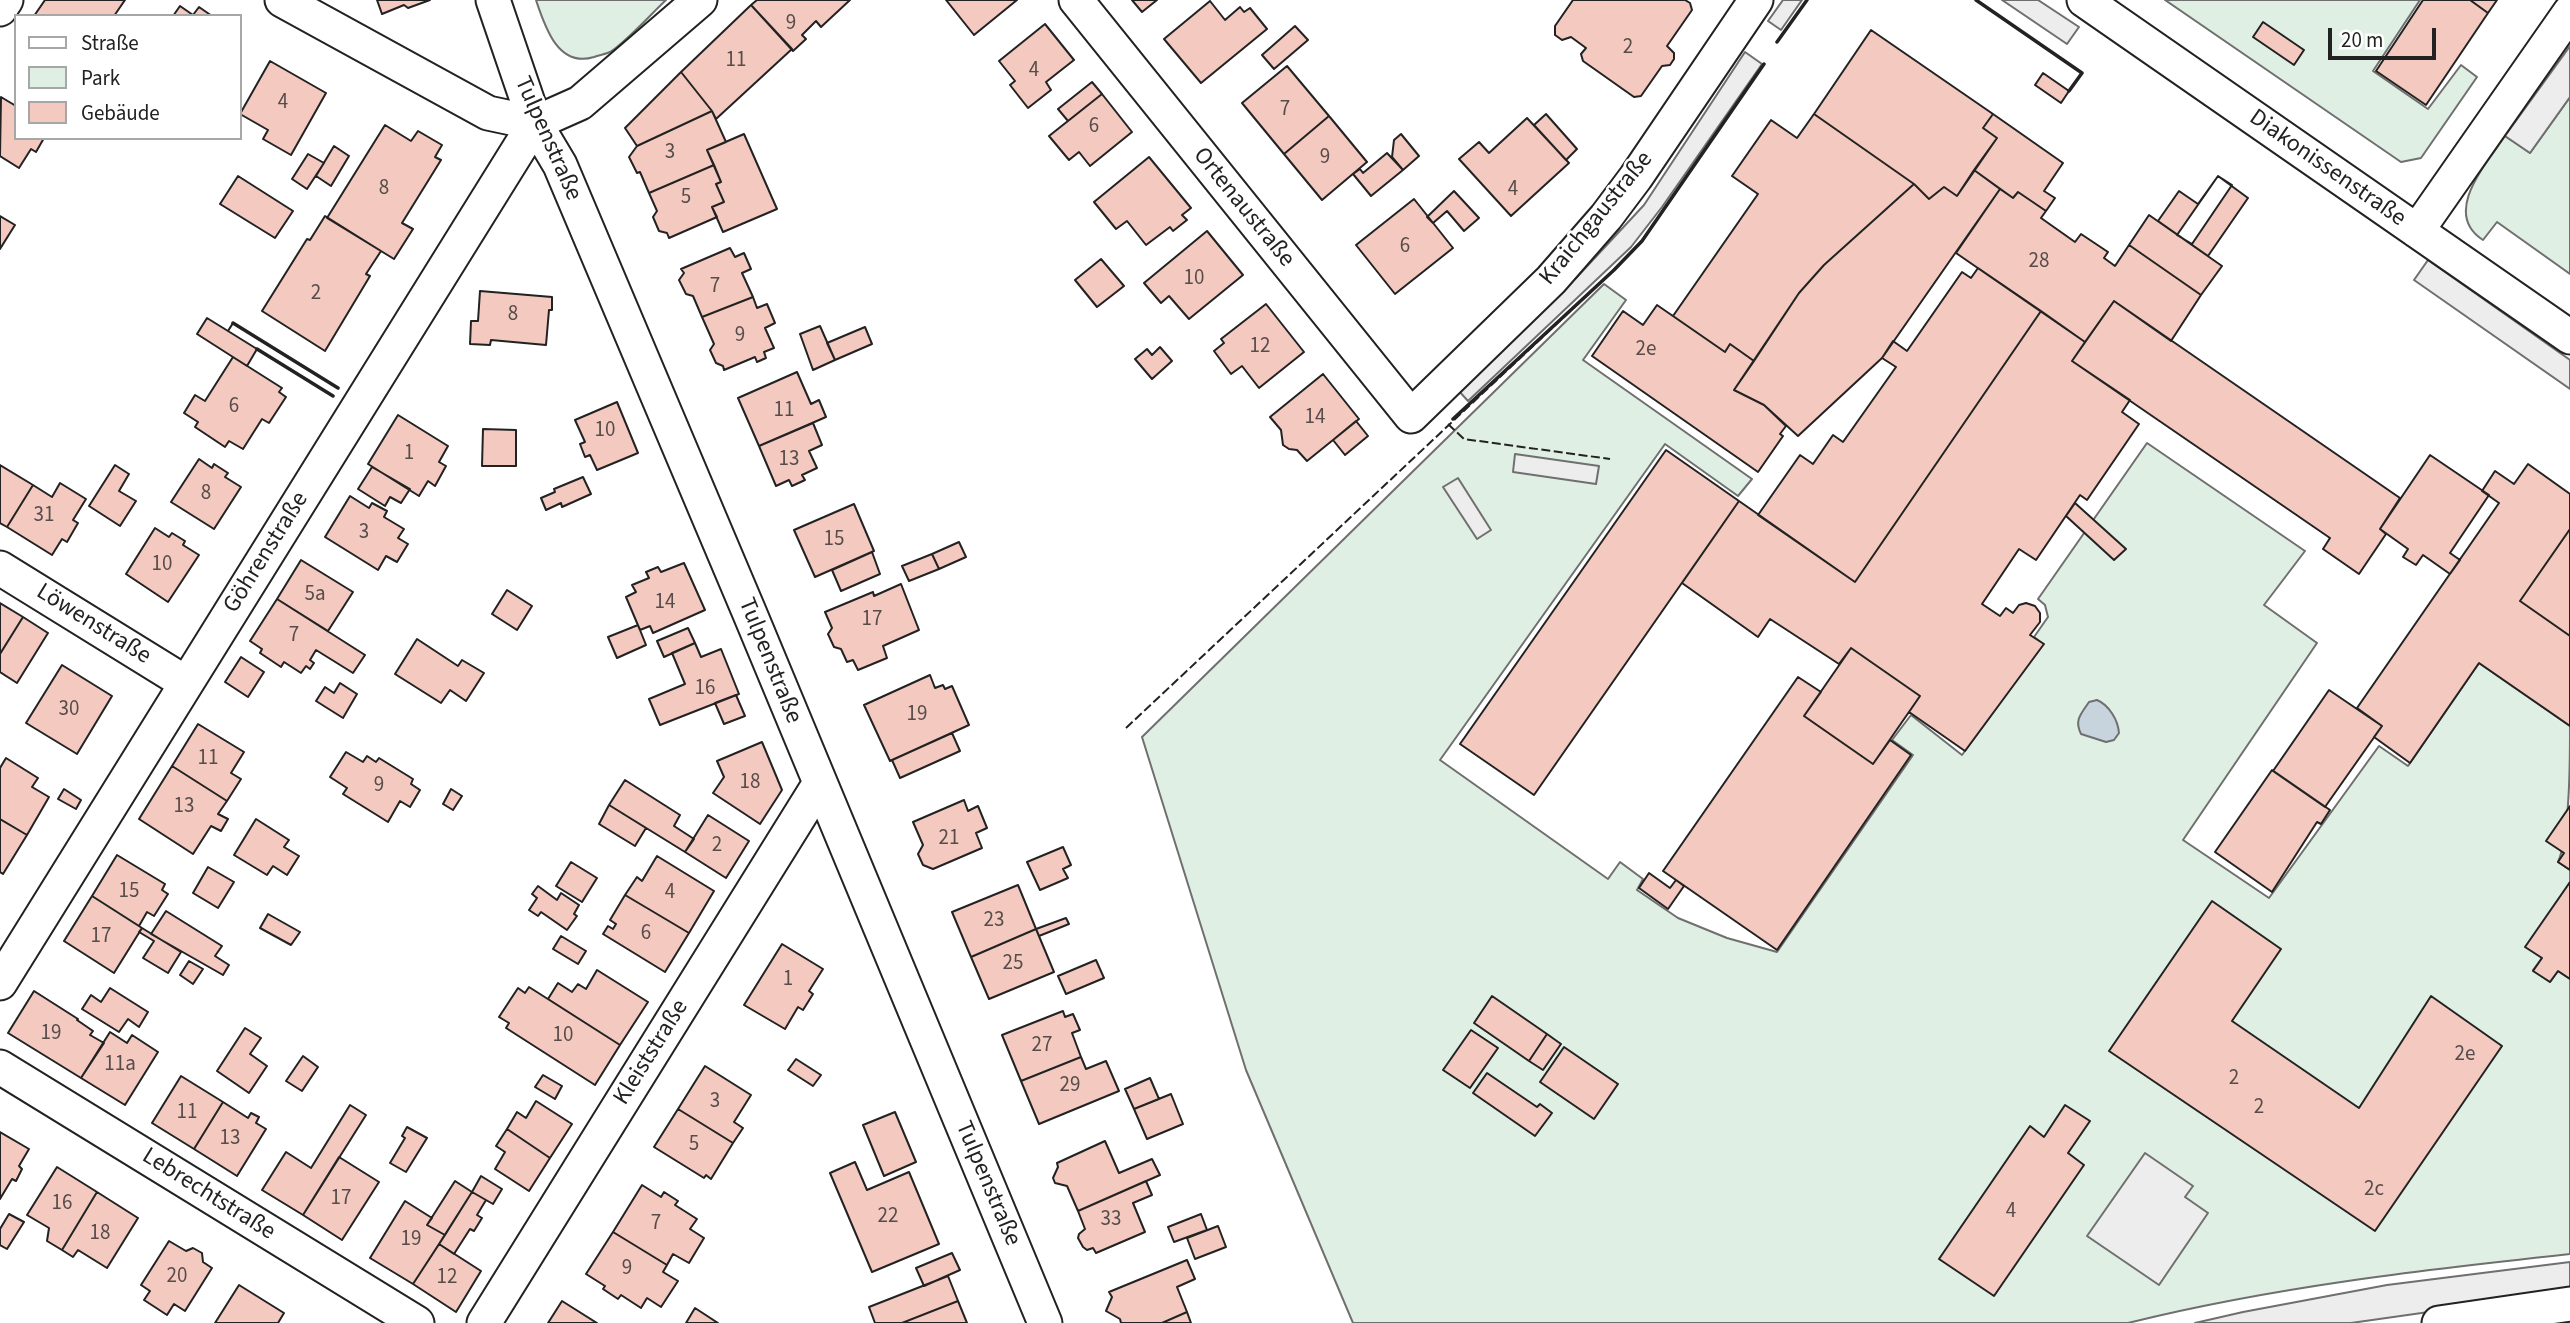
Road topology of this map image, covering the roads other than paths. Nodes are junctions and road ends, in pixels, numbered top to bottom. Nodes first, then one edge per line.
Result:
1 (6, 0) edge
2 (282, 0) edge
3 (493, 0) edge
4 (700, 0) edge
5 (1076, 0) edge
6 (1756, 0) edge
7 (2084, 0) edge
8 (0, 9) edge
9 (2570, 12) edge
10 (535, 124) junction
11 (2417, 232) junction
12 (2570, 337) edge
13 (1411, 415) joint
14 (0, 568) edge
15 (186, 683) junction
16 (820, 783) junction
17 (0, 983) edge
18 (0, 1067) edge
19 (2570, 1304) edge
20 (417, 1323) edge
21 (484, 1323) edge
22 (1045, 1323) edge
23 (2438, 1323) edge

1 - 8 street
2 - 10 street
3 - 10 street, Tulpenstraße
4 - 10 street
5 - 13 street, Ortenaustraße
6 - 13 street, Kraichgaustraße
7 - 11 street, Diakonissenstraße
9 - 11 street
10 - 15 street, Göhrenstraße
10 - 16 street, Tulpenstraße
11 - 12 street, Diakonissenstraße
14 - 15 street, Löwenstraße
15 - 17 street, Göhrenstraße
16 - 21 street, Kleiststraße
16 - 22 street, Tulpenstraße
18 - 20 street, Lebrechtstraße
19 - 23 street

